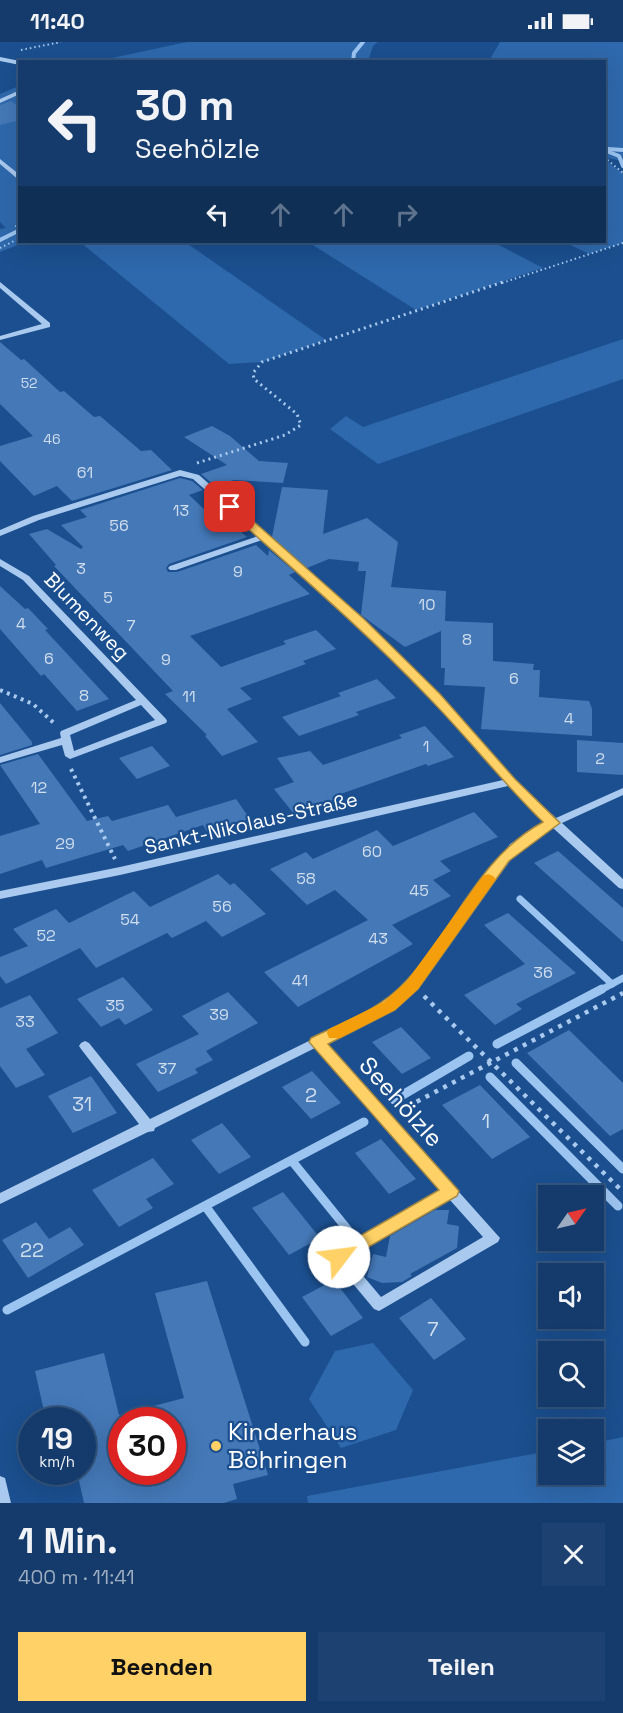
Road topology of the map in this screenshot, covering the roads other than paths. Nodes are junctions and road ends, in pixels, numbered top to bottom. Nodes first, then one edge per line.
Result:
1 (0, 59) edge
2 (18, 63) edge
3 (18, 93) edge
4 (0, 101) edge
5 (0, 161) edge
6 (18, 178) edge
7 (0, 284) edge
8 (0, 338) edge
9 (0, 533) edge
10 (264, 537) junction
11 (0, 562) edge
12 (173, 568) dead end
13 (143, 701) junction
14 (66, 736) junction
15 (0, 760) edge
16 (510, 782) junction
17 (623, 791) edge
18 (553, 823) junction
19 (623, 885) edge
20 (0, 895) edge
21 (317, 1042) junction
22 (85, 1046) dead end
23 (149, 1127) junction
24 (451, 1191) junction
25 (0, 1199) edge
26 (0, 1484) edge
27 (3, 1503) edge

1 - 2 street
3 - 4 street
5 - 6 street
7 - 8 street
9 - 10 street
10 - 12 street
10 - 16 street
11 - 13 street, Blumenweg
13 - 14 street
13 - 14 street, Blumenweg
14 - 15 street
16 - 18 street
16 - 20 street, Sankt-Nikolaus-Straße
17 - 18 street
18 - 19 street
18 - 21 street
21 - 23 street
21 - 24 street, Seehölzle
22 - 23 street
23 - 25 street
24 - 24 street, Seehölzle
26 - 27 street

